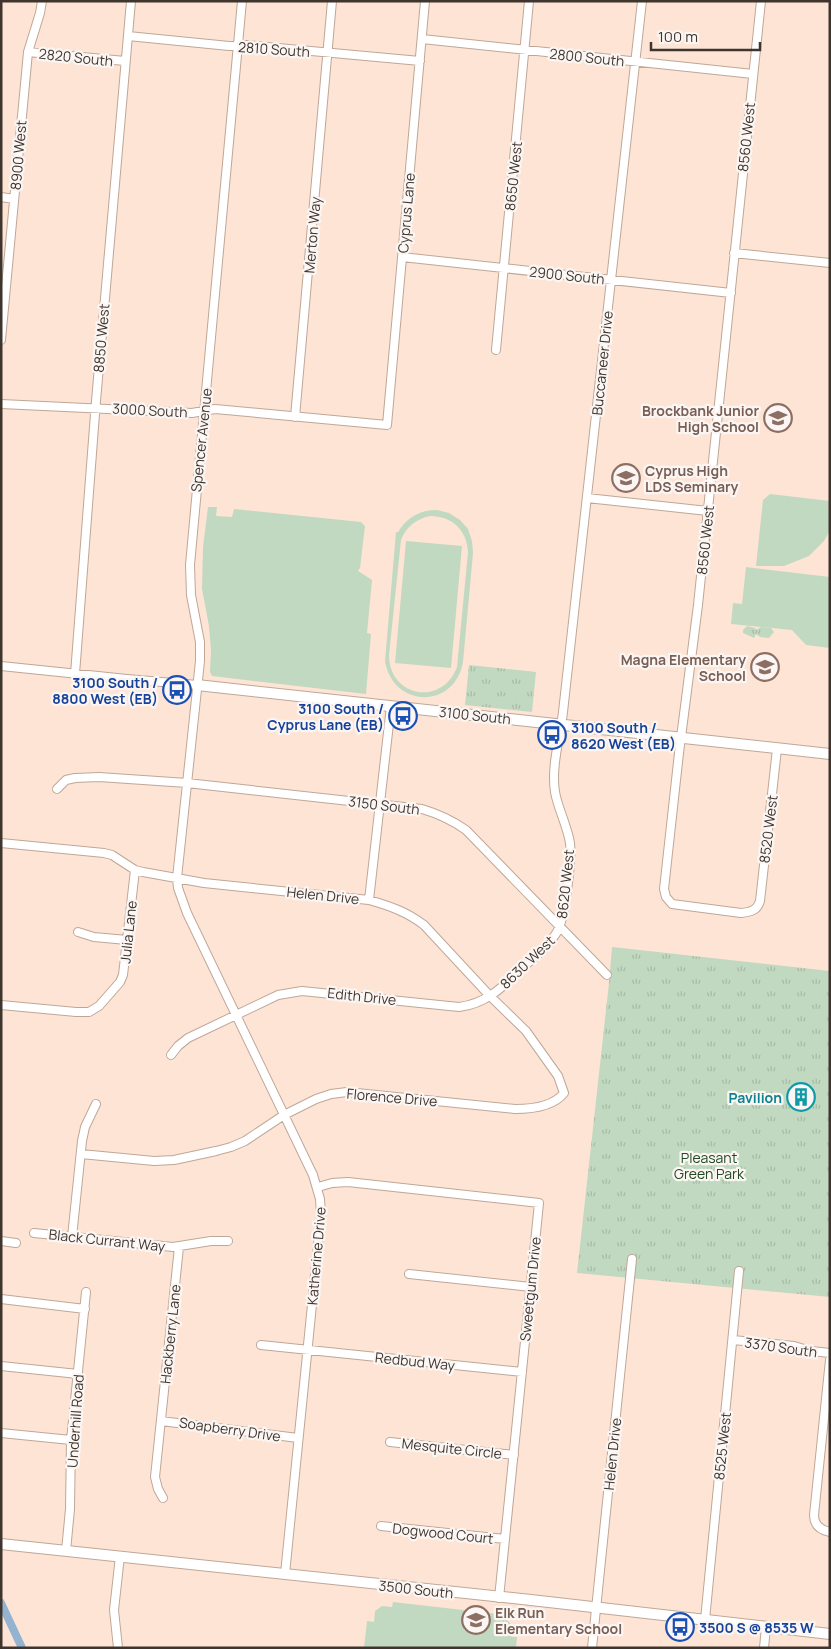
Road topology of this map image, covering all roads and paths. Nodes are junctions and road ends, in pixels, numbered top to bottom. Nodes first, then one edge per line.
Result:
1 (42, 1) edge
2 (131, 1) edge
3 (242, 1) edge
4 (332, 1) edge
5 (425, 1) edge
6 (529, 1) edge
7 (642, 1) edge
8 (761, 1) edge
9 (128, 36) junction
10 (422, 39) junction
11 (238, 46) junction
12 (525, 50) junction
13 (28, 52) junction
14 (328, 54) junction
15 (125, 61) junction
16 (420, 61) junction
17 (635, 62) junction
18 (753, 74) junction
19 (1, 197) edge
20 (14, 199) junction
21 (734, 252) junction
22 (402, 257) junction
23 (830, 263) edge
24 (504, 268) junction
25 (611, 280) junction
26 (731, 292) junction
27 (1, 340) edge
28 (496, 350) dead end
29 (1, 404) edge
30 (95, 408) junction
31 (204, 410) junction
32 (295, 416) junction
33 (387, 425) joint
34 (587, 498) junction
35 (708, 510) junction
36 (1, 666) edge
37 (75, 674) junction
38 (197, 685) junction
39 (391, 706) junction
40 (562, 725) junction
41 (682, 738) junction
42 (777, 749) junction
43 (830, 754) edge
44 (187, 783) junction
45 (57, 789) dead end
46 (380, 804) junction
47 (2, 843) edge
48 (1, 849) edge
49 (135, 870) junction
50 (177, 878) junction
51 (369, 900) junction
52 (755, 909) joint
53 (560, 926) junction
54 (78, 932) dead end
55 (127, 940) junction
56 (607, 975) dead end
57 (490, 996) junction
58 (1, 1005) edge
59 (237, 1015) junction
60 (171, 1055) dead end
61 (564, 1093) joint
62 (96, 1104) dead end
63 (284, 1115) junction
64 (81, 1154) junction
65 (318, 1187) junction
66 (34, 1233) dead end
67 (72, 1237) junction
68 (1, 1241) edge
69 (228, 1241) dead end
70 (16, 1243) dead end
71 (179, 1247) junction
72 (632, 1259) dead end
73 (739, 1271) dead end
74 (409, 1274) dead end
75 (531, 1287) junction
76 (86, 1292) dead end
77 (1, 1299) edge
78 (84, 1308) junction
79 (733, 1340) junction
80 (261, 1345) dead end
81 (307, 1350) junction
82 (830, 1353) edge
83 (830, 1360) edge
84 (1, 1366) edge
85 (522, 1372) junction
86 (78, 1374) junction
87 (161, 1421) junction
88 (1, 1433) edge
89 (298, 1438) junction
90 (71, 1440) junction
91 (826, 1441) edge
92 (390, 1442) dead end
93 (514, 1455) junction
94 (163, 1498) dead end
95 (381, 1526) dead end
96 (830, 1532) edge
97 (505, 1539) junction
98 (1, 1544) edge
99 (66, 1551) junction
100 (120, 1556) junction
101 (284, 1574) junction
102 (499, 1598) junction
103 (596, 1608) junction
104 (704, 1620) junction
105 (766, 1627) junction
106 (830, 1634) edge
107 (118, 1648) edge
108 (592, 1648) edge
109 (764, 1648) edge

1 - 13 street, 8900 West
2 - 9 street, 8850 West
3 - 11 street, Spencer Avenue
4 - 14 street, Merton Way
5 - 10 street, Cyprus Lane
6 - 12 street, 8650 West
7 - 17 street, Buccaneer Drive
8 - 18 street, 8560 West
9 - 11 street, 2810 South
9 - 15 street, 8850 West
10 - 12 street, 2800 South
10 - 16 street, Cyprus Lane
11 - 14 street, 2810 South
11 - 31 street, Spencer Avenue
12 - 17 street, 2800 South
12 - 24 street, 8650 West
13 - 15 street, 2820 South
13 - 20 street, 8900 West
14 - 16 street, 2810 South
14 - 32 street, Merton Way
15 - 30 street, 8850 West
16 - 22 street, Cyprus Lane
17 - 18 street, 2800 South
17 - 25 street, Buccaneer Drive
18 - 21 street, 8560 West
19 - 20 street
20 - 27 street, 8900 West
21 - 23 street
21 - 26 street, 8560 West
22 - 24 street, 2900 South
22 - 33 street, Cyprus Lane
24 - 25 street, 2900 South
24 - 28 street, 8650 West
25 - 26 street, 2900 South
25 - 34 street, Buccaneer Drive
26 - 35 street, 8560 West
29 - 30 street, 3000 South
30 - 31 street, 3000 South
30 - 37 street, 8850 West
31 - 32 street, 3000 South
31 - 38 street, Spencer Avenue
32 - 33 street, 3000 South
34 - 35 street
34 - 40 street, Buccaneer Drive
35 - 41 street, 8560 West
36 - 37 street, 3100 South
37 - 38 street, 3100 South
38 - 39 street, 3100 South
38 - 44 street, Spencer Avenue
39 - 40 street, 3100 South
39 - 46 street
40 - 41 street, 3100 South
40 - 53 street, 8620 West
41 - 42 street, 3100 South
41 - 52 street, 8560 West
42 - 43 street, 3100 South
42 - 52 street, 8520 West
44 - 45 street, 3150 South
44 - 46 street, 3150 South
44 - 50 street, Spencer Avenue
46 - 51 street
46 - 53 street, 3150 South
47 - 48 street
47 - 49 street, Helen Drive
49 - 50 street, Helen Drive
49 - 55 street, Julia Lane
50 - 51 street, Helen Drive
50 - 59 street, Katherine Drive
51 - 57 street, Helen Drive
53 - 56 street, 3150 South
53 - 57 street, 8630 West
54 - 55 street
55 - 58 street, Julia Lane
57 - 59 street, Edith Drive
57 - 61 street, Helen Drive
59 - 60 street, Edith Drive
59 - 63 street, Katherine Drive
61 - 63 street, Florence Drive
62 - 64 street
63 - 64 street, Florence Drive
63 - 65 street, Katherine Drive
64 - 67 street
65 - 75 street, Sweetgum Drive
65 - 81 street, Katherine Drive
66 - 67 street, Black Currant Way
67 - 71 street, Black Currant Way
68 - 70 street
69 - 71 street, Black Currant Way
71 - 87 street, Hackberry Lane
72 - 103 street, Helen Drive
73 - 79 street, 8525 West
74 - 75 street
75 - 85 street, Sweetgum Drive
76 - 78 street, Underhill Road
77 - 78 street
78 - 86 street, Underhill Road
79 - 82 street, 3370 South
79 - 104 street, 8525 West
80 - 81 street, Redbud Way
81 - 85 street, Redbud Way
81 - 89 street, Katherine Drive
83 - 91 street
84 - 86 street
85 - 93 street, Sweetgum Drive
86 - 90 street, Underhill Road
87 - 89 street, Soapberry Drive
87 - 94 street, Hackberry Lane
88 - 90 street
89 - 101 street, Katherine Drive
90 - 99 street, Underhill Road
91 - 96 street
92 - 93 street, Mesquite Circle
93 - 97 street, Sweetgum Drive
95 - 97 street, Dogwood Court
97 - 102 street, Sweetgum Drive
98 - 99 street, 3500 South
99 - 100 street, 3500 South
100 - 101 street, 3500 South
100 - 107 street
101 - 102 street, 3500 South
102 - 103 street, 3500 South
103 - 104 street, 3500 South
103 - 108 street, Helen Drive
104 - 105 street, 3500 South
105 - 106 street, 3500 South
105 - 109 street

